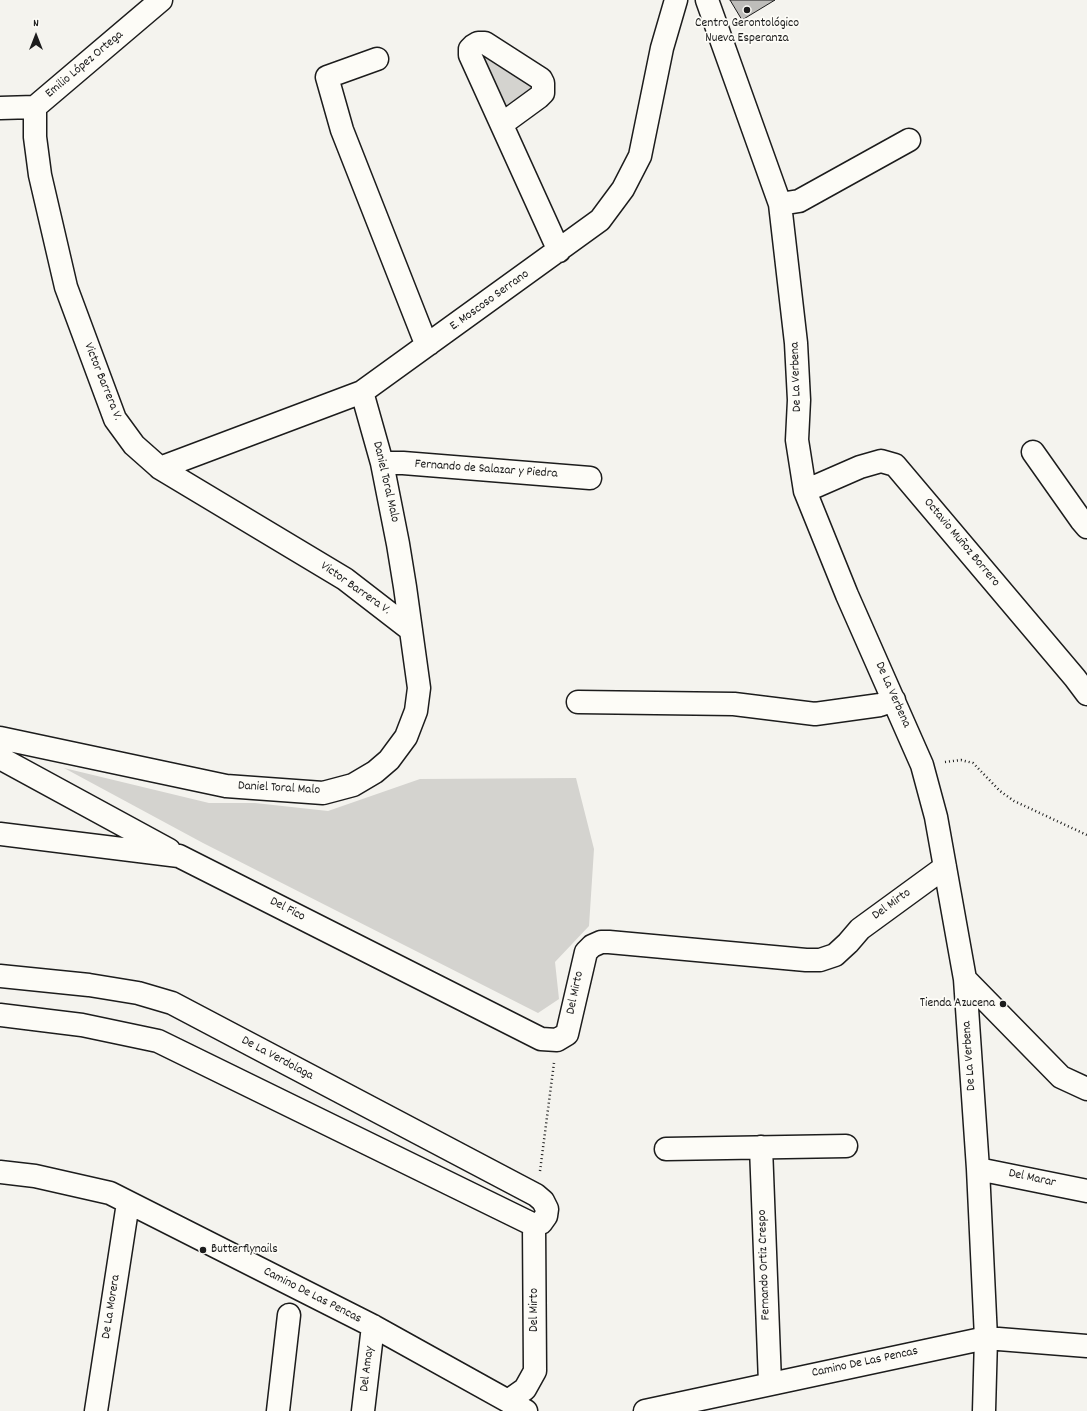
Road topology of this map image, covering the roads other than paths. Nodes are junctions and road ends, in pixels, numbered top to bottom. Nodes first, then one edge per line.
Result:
1 (161, 0) edge
2 (676, 0) edge
3 (707, 0) edge
4 (142, 7) edge
5 (377, 59) dead end
6 (35, 107) junction
7 (0, 108) edge
8 (502, 124) dead end
9 (909, 140) dead end
10 (780, 204) junction
11 (559, 251) junction
12 (429, 344) junction
13 (362, 392) junction
14 (1033, 452) dead end
15 (382, 463) junction
16 (160, 468) junction
17 (590, 478) dead end
18 (806, 491) junction
19 (1087, 527) edge
20 (411, 630) junction
21 (1087, 694) edge
22 (894, 700) junction
23 (578, 702) dead end
24 (0, 738) edge
25 (0, 758) edge
26 (0, 834) edge
27 (179, 856) junction
28 (945, 867) junction
29 (0, 976) edge
30 (965, 979) junction
31 (0, 1015) edge
32 (557, 1040) joint
33 (1087, 1089) edge
34 (846, 1146) dead end
35 (761, 1147) junction
36 (666, 1149) dead end
37 (978, 1169) junction
38 (0, 1172) edge
39 (1087, 1191) edge
40 (128, 1203) junction
41 (534, 1225) junction
42 (289, 1315) dead end
43 (374, 1326) junction
44 (986, 1338) junction
45 (1087, 1346) edge
46 (770, 1383) junction
47 (517, 1406) edge
48 (96, 1411) edge
49 (278, 1411) edge
50 (363, 1411) edge
51 (645, 1411) edge
52 (984, 1411) edge

1 - 4 street, Emilio López Ortega
2 - 11 street, E. Moscoso Serrano
3 - 10 street, De La Verbena
4 - 6 street, Emilio López Ortega
5 - 12 street
6 - 7 street, Emilio López Ortega
6 - 16 street, Victor Barrera V.
8 - 11 street
9 - 10 street
10 - 18 street, De La Verbena
11 - 12 street, E. Moscoso Serrano
12 - 13 street, E. Moscoso Serrano
13 - 15 street, Daniel Toral Malo
13 - 16 street, E. Moscoso Serrano
14 - 19 street
15 - 17 street, Fernando de Salazar y Piedra
15 - 20 street, Daniel Toral Malo
16 - 20 street, Victor Barrera V.
18 - 21 street, Octavio Muñoz Borrero
18 - 22 street, De La Verbena
20 - 24 street, Daniel Toral Malo
22 - 23 street
22 - 28 street, De La Verbena
25 - 27 street
26 - 27 street, Del Fico
27 - 32 street, Del Fico
28 - 30 street, De La Verbena
28 - 32 street, Del Mirto
29 - 41 street, De La Verdolaga
30 - 33 street
30 - 37 street, De La Verbena
31 - 41 street
34 - 35 street
35 - 36 street
35 - 46 street, Fernando Ortiz Crespo
37 - 39 street, Del Marar
37 - 44 street, De La Verbena
38 - 40 street, Camino De Las Pencas
40 - 43 street, Camino De Las Pencas
40 - 48 street, De La Morera
41 - 47 street, Del Mirto
42 - 49 street
43 - 47 street, Camino De Las Pencas
43 - 50 street, Del Amay
44 - 45 street, Camino De Las Pencas
44 - 46 street, Camino De Las Pencas
44 - 52 street, De La Verbena
46 - 51 street, Camino De Las Pencas

